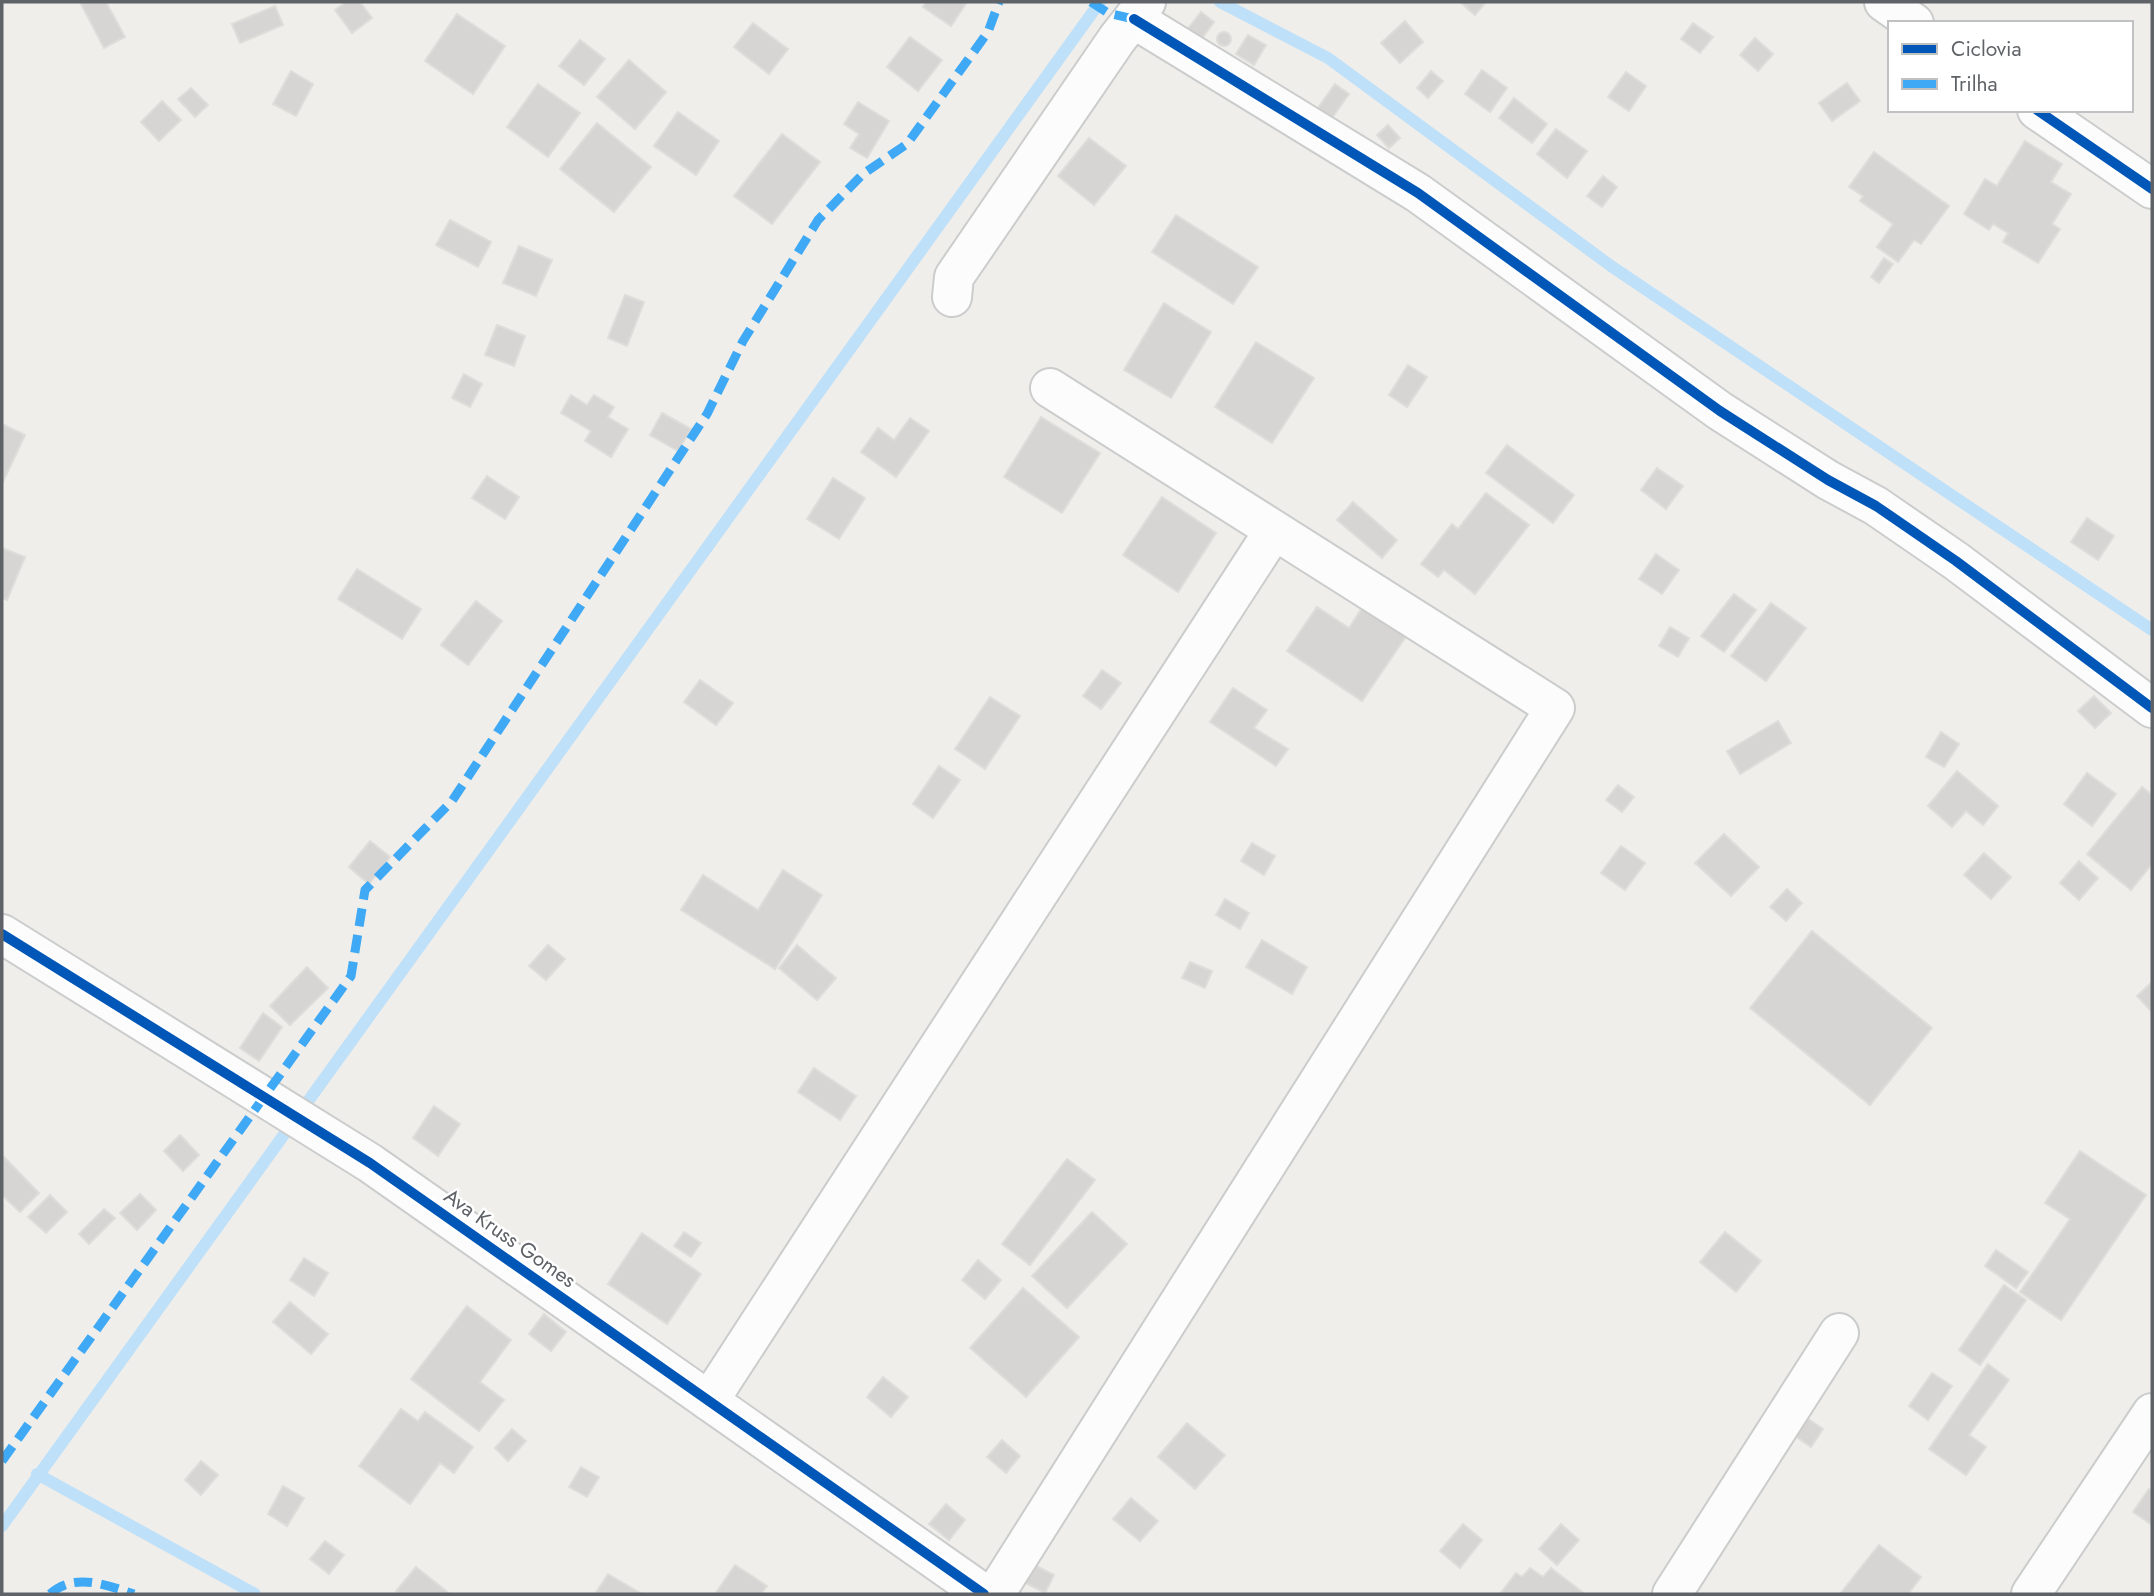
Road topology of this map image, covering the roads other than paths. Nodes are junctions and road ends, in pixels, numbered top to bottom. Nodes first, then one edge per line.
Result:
1 (1884, 2) edge
2 (1140, 10) edge
3 (1911, 21) edge
4 (2040, 112) edge
5 (2152, 189) edge
6 (952, 297) dead end
7 (1050, 388) dead end
8 (1273, 532) junction
9 (2152, 708) edge
10 (2, 934) edge
11 (1839, 1333) dead end
12 (709, 1401) junction
13 (2152, 1413) edge
14 (984, 1594) edge
15 (995, 1594) edge
16 (1672, 1594) edge
17 (2031, 1594) edge

1 - 3 street
2 - 6 street
2 - 9 street
4 - 5 street
7 - 8 street
8 - 12 street
8 - 15 street
10 - 12 street, Ava Kruss Gomes
11 - 16 street
12 - 14 street, Ava Kruss Gomes
13 - 17 street

